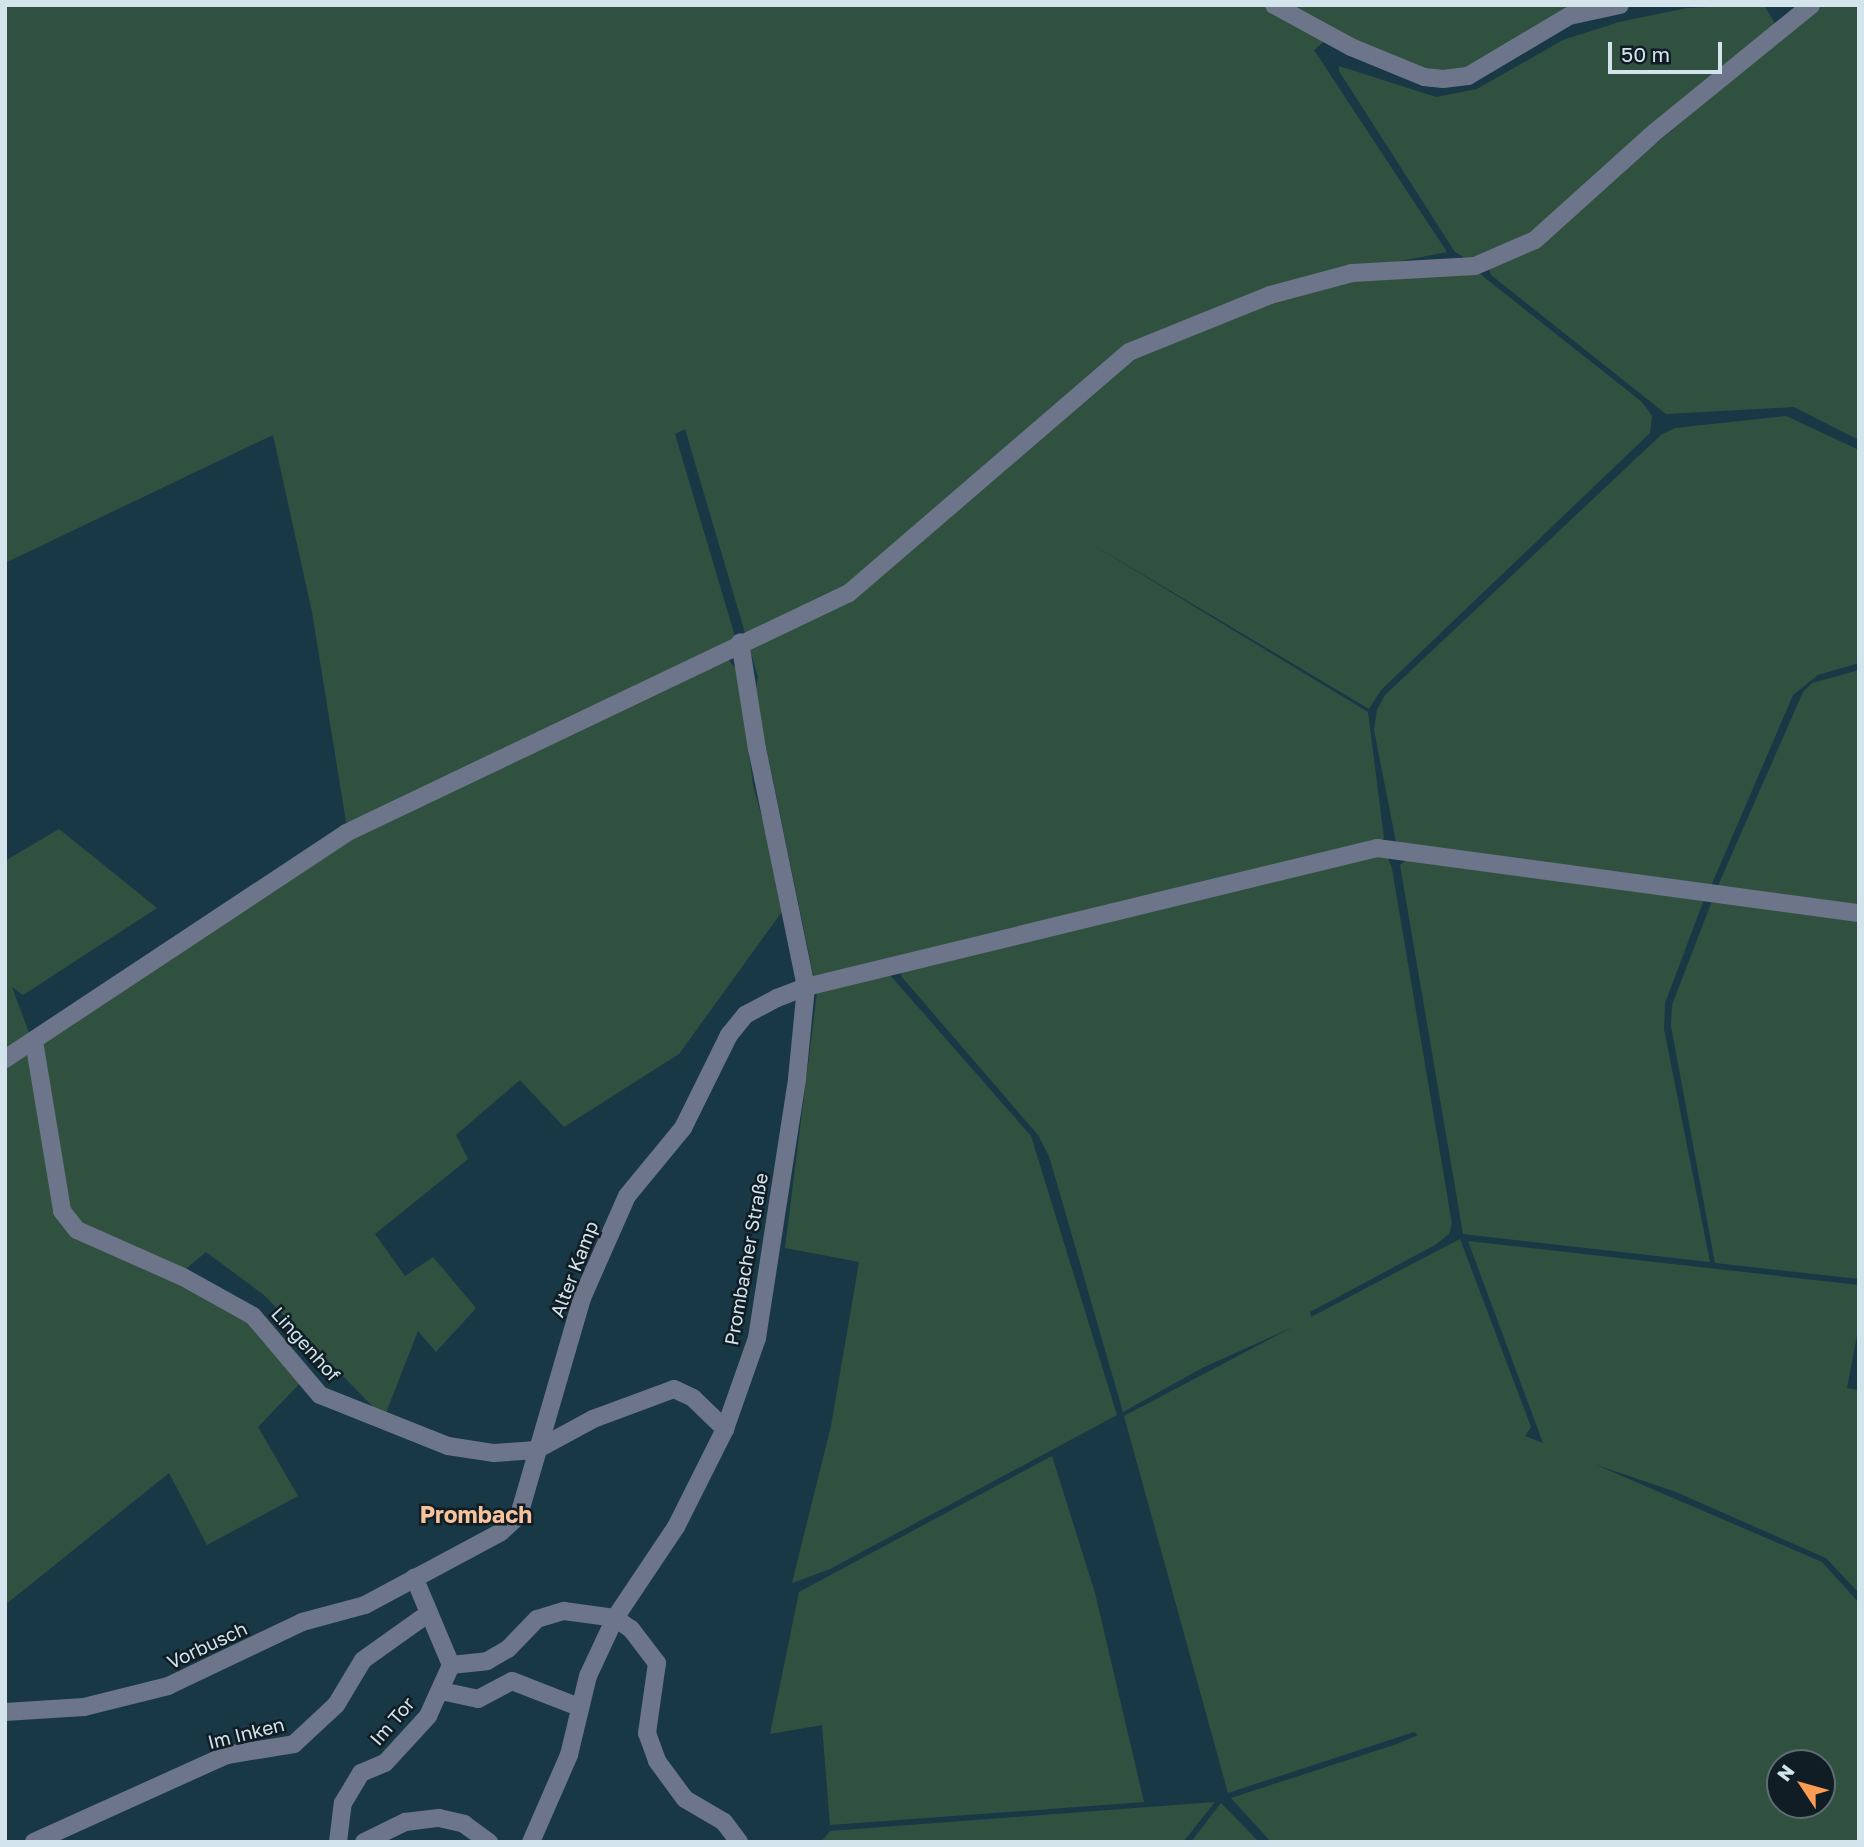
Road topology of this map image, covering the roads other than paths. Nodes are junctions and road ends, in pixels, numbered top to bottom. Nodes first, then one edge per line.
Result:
1 (1275, 5) edge
2 (1620, 5) edge
3 (1811, 5) edge
4 (740, 642) junction
5 (1859, 913) edge
6 (806, 987) junction
7 (34, 1041) junction
8 (5, 1059) edge
9 (725, 1429) junction
10 (536, 1450) junction
11 (414, 1577) junction
12 (429, 1613) junction
13 (615, 1618) junction
14 (451, 1665) junction
15 (441, 1691) junction
16 (579, 1707) junction
17 (5, 1712) edge
18 (34, 1842) edge
19 (338, 1842) edge
20 (364, 1842) edge
21 (489, 1842) edge
22 (531, 1842) edge
23 (739, 1842) edge

1 - 2 street
3 - 4 street
4 - 6 street, Prombacher Straße
4 - 7 street
5 - 6 street, Alter Kamp
6 - 9 street, Prombacher Straße
6 - 10 street, Alter Kamp
7 - 8 street
7 - 10 street, Lingenhof
9 - 10 street, Lingenhof
9 - 13 street, Prombacher Straße
10 - 11 street, Alter Kamp
11 - 12 street
11 - 17 street, Vorbusch
12 - 14 street
12 - 18 street, Im Inken
13 - 14 street
13 - 16 street, Prombacher Straße
13 - 23 street
14 - 15 street, Im Tor
15 - 16 street
15 - 19 street, Im Tor
16 - 22 street, Prombacher Straße
20 - 21 street

